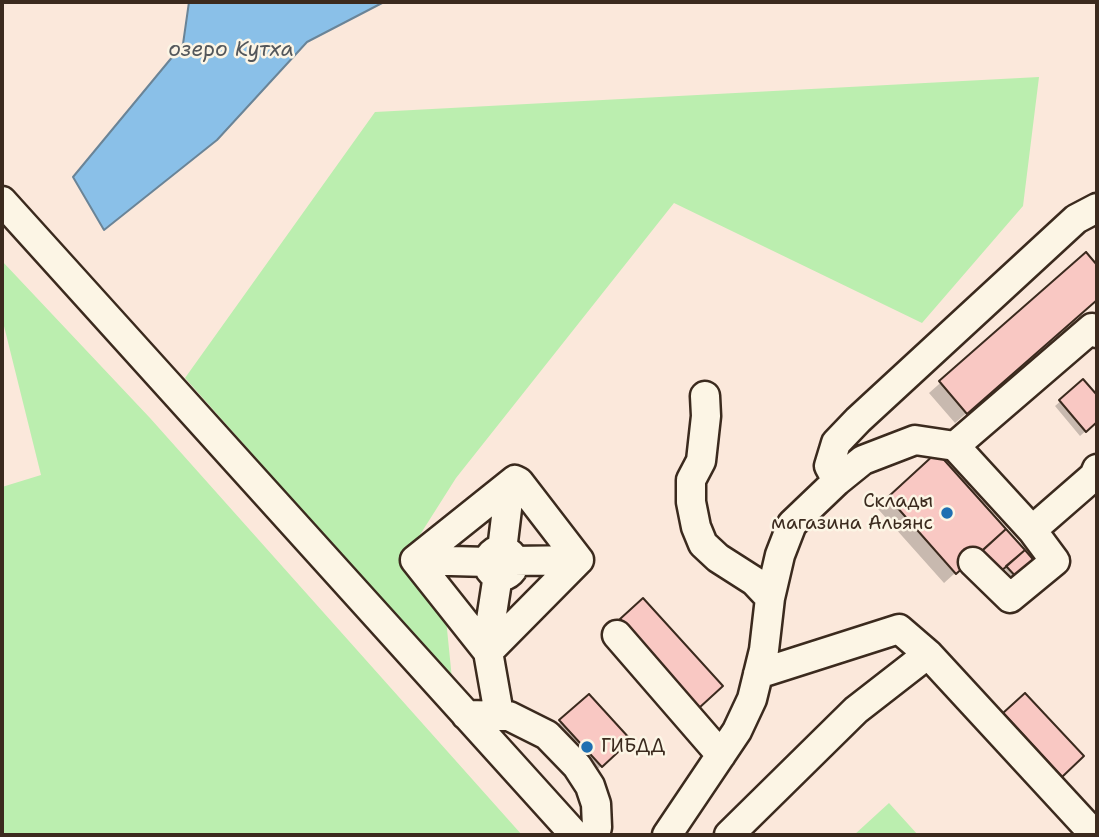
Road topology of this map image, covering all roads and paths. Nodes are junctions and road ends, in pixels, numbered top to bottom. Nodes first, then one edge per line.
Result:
1 (2, 201) edge
2 (1097, 208) edge
3 (1096, 328) edge
4 (705, 396) dead end
5 (955, 446) junction
6 (1096, 475) edge
7 (837, 481) junction
8 (510, 484) junction
9 (465, 520) junction
10 (1032, 530) junction
11 (415, 560) junction
12 (579, 560) junction
13 (501, 562) junction
14 (973, 562) dead end
15 (770, 598) junction
16 (535, 605) junction
17 (617, 635) dead end
18 (488, 652) junction
19 (928, 654) junction
20 (758, 674) junction
21 (466, 715) junction
22 (499, 715) junction
23 (721, 755) junction
24 (575, 835) edge
25 (595, 835) edge
26 (667, 835) edge
27 (729, 835) edge
28 (1095, 835) edge

1 - 21 street
2 - 7 street
3 - 5 street
4 - 15 street
5 - 7 street
5 - 10 street
6 - 10 street
7 - 15 street
8 - 9 street
8 - 12 street
8 - 13 street
9 - 11 street
9 - 13 street
10 - 14 street
11 - 13 street
11 - 18 street
12 - 13 street
12 - 16 street
13 - 16 street
13 - 18 street
15 - 20 street
16 - 18 street
17 - 23 street
18 - 22 street
19 - 20 street
19 - 27 street
19 - 28 street
20 - 23 street
21 - 22 street
21 - 24 street
22 - 25 street
23 - 26 street

